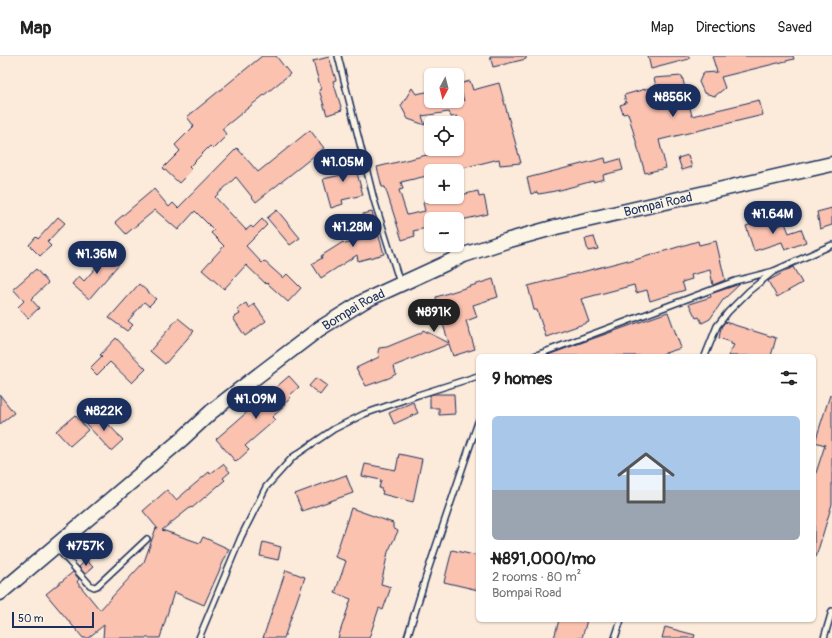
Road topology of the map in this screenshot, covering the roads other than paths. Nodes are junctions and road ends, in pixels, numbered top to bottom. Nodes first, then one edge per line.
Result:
1 (338, 56) edge
2 (832, 164) edge
3 (832, 245) edge
4 (774, 270) junction
5 (401, 284) junction
6 (539, 354) edge
7 (706, 354) edge
8 (476, 377) edge
9 (476, 428) edge
10 (147, 539) dead end
11 (56, 546) junction
12 (0, 594) edge
13 (832, 611) edge
14 (620, 622) edge
15 (199, 638) edge
16 (407, 638) edge
17 (615, 638) edge
18 (824, 638) edge

1 - 5 lane
2 - 5 main road, Bompai Road
3 - 4 lane
4 - 6 lane
4 - 7 lane
5 - 11 main road, Bompai Road
8 - 15 lane
9 - 16 lane
10 - 11 lane
11 - 12 main road, Bompai Road
13 - 18 lane
14 - 17 lane

